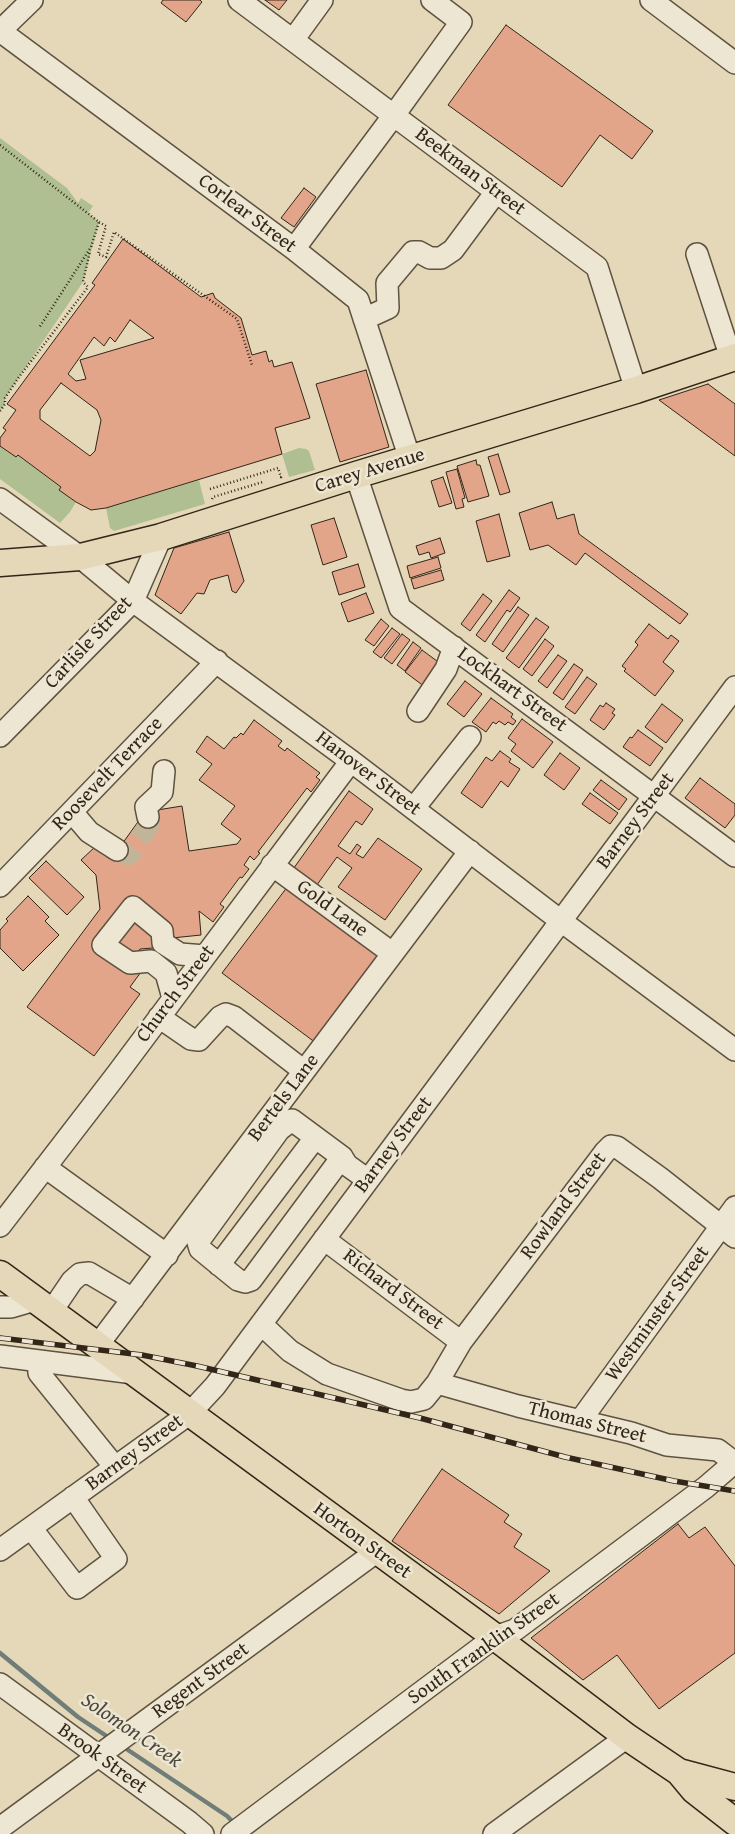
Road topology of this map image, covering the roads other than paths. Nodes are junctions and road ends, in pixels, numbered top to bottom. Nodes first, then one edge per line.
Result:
1 (32, 0) edge
2 (240, 0) edge
3 (322, 0) edge
4 (432, 0) edge
5 (651, 0) edge
6 (0, 31) edge
7 (293, 40) junction
8 (735, 63) edge
9 (394, 115) junction
10 (496, 192) junction
11 (294, 249) junction
12 (697, 254) dead end
13 (364, 319) junction
14 (733, 357) edge
15 (636, 390) junction
16 (410, 459) junction
17 (356, 475) junction
18 (0, 499) edge
19 (161, 537) junction
20 (80, 557) junction
21 (0, 563) edge
22 (133, 600) junction
23 (454, 647) junction
24 (216, 661) junction
25 (735, 687) edge
26 (418, 711) dead end
27 (0, 736) edge
28 (470, 737) dead end
29 (351, 761) junction
30 (164, 771) dead end
31 (655, 796) junction
32 (414, 808) junction
33 (72, 812) junction
34 (148, 817) tunnel mouth
35 (117, 850) dead end
36 (470, 851) junction
37 (735, 856) edge
38 (272, 865) junction
39 (0, 886) edge
40 (561, 921) junction
41 (392, 953) junction
42 (205, 956) junction
43 (173, 998) junction
44 (159, 1017) junction
45 (735, 1050) edge
46 (304, 1071) junction
47 (315, 1138) junction
48 (342, 1157) junction
49 (45, 1167) junction
50 (371, 1176) junction
51 (735, 1207) edge
52 (0, 1226) edge
53 (728, 1232) edge
54 (324, 1239) junction
55 (166, 1255) junction
56 (219, 1265) junction
57 (0, 1274) edge
58 (133, 1299) junction
59 (43, 1306) junction
60 (0, 1307) edge
61 (261, 1324) junction
62 (461, 1342) junction
63 (98, 1346) junction
64 (0, 1356) edge
65 (38, 1361) junction
66 (134, 1373) junction
67 (437, 1383) junction
68 (189, 1414) junction
69 (580, 1421) junction
70 (735, 1463) edge
71 (115, 1467) junction
72 (73, 1497) junction
73 (31, 1528) junction
74 (0, 1550) edge
75 (376, 1552) junction
76 (495, 1637) junction
77 (0, 1684) edge
78 (627, 1737) junction
79 (101, 1753) junction
80 (679, 1772) junction
81 (735, 1787) edge
82 (735, 1822) edge
83 (0, 1828) edge
84 (203, 1834) edge
85 (232, 1834) edge
86 (494, 1834) edge

1 - 6 street
2 - 7 street, Beekman Street
3 - 7 street
4 - 9 street
5 - 8 street
6 - 11 street, Corlear Street
7 - 9 street, Beekman Street
9 - 10 street, Beekman Street
9 - 11 street
10 - 13 street
10 - 15 street, Beekman Street
11 - 13 street, Corlear Street
12 - 14 street
13 - 16 street, Corlear Street
14 - 15 main road, Carey Avenue
15 - 16 main road, Carey Avenue
16 - 17 main road, Carey Avenue
17 - 19 main road, Carey Avenue
17 - 23 street, Lockhart Street
18 - 20 street, Hanover Street
19 - 20 main road, Carey Avenue
19 - 22 street, Carlisle Street
20 - 21 main road, Carey Avenue
20 - 22 street, Hanover Street
22 - 24 street, Hanover Street
22 - 27 street, Carlisle Street
23 - 26 street
23 - 31 street, Lockhart Street
24 - 29 street, Hanover Street
24 - 33 street, Roosevelt Terrace
25 - 31 street, Barney Street
28 - 32 street
29 - 32 street, Hanover Street
29 - 38 street, Church Street
30 - 34 street
31 - 37 street, Lockhart Street
31 - 40 street, Barney Street
32 - 36 street, Hanover Street
33 - 35 street
33 - 39 street, Roosevelt Terrace
36 - 40 street, Hanover Street
36 - 41 street, Bertels Lane
38 - 41 street, Gold Lane
38 - 42 street, Church Street
40 - 45 street, Hanover Street
40 - 50 street, Barney Street
41 - 46 street, Bertels Lane
42 - 43 street, Church Street
42 - 43 street
43 - 44 street, Church Street
44 - 46 street
44 - 49 street, Church Street
46 - 55 street, Bertels Lane
47 - 48 street
47 - 56 street
47 - 56 street
48 - 50 street
48 - 56 street
49 - 52 street, Church Street
49 - 55 street
50 - 54 street, Barney Street
51 - 53 street, Westminster Street
53 - 62 street, Rowland Street
53 - 69 street, Westminster Street
54 - 61 street, Barney Street
54 - 62 street, Richard Street
55 - 58 street, Bertels Lane
57 - 59 main road, Horton Street
58 - 59 street
58 - 63 street, Bertels Lane
59 - 60 street
59 - 63 main road, Horton Street
61 - 67 street
61 - 68 street, Barney Street
62 - 67 street
63 - 66 main road, Horton Street
64 - 65 street
65 - 66 street
65 - 71 street
66 - 68 main road, Horton Street
67 - 69 street, Thomas Street
68 - 71 street, Barney Street
68 - 75 main road, Horton Street
69 - 70 street, Thomas Street
70 - 76 street, South Franklin Street
71 - 72 street, Barney Street
72 - 73 street, Barney Street
72 - 73 street
73 - 74 street, Barney Street
75 - 76 main road, Horton Street
75 - 79 street, Regent Street
76 - 78 main road, Horton Street
76 - 85 street, South Franklin Street
77 - 79 street, Brook Street
78 - 80 main road, Horton Street
78 - 86 street
79 - 83 street, Regent Street
79 - 84 street, Brook Street
80 - 81 main road, Horton Street
80 - 82 main road

